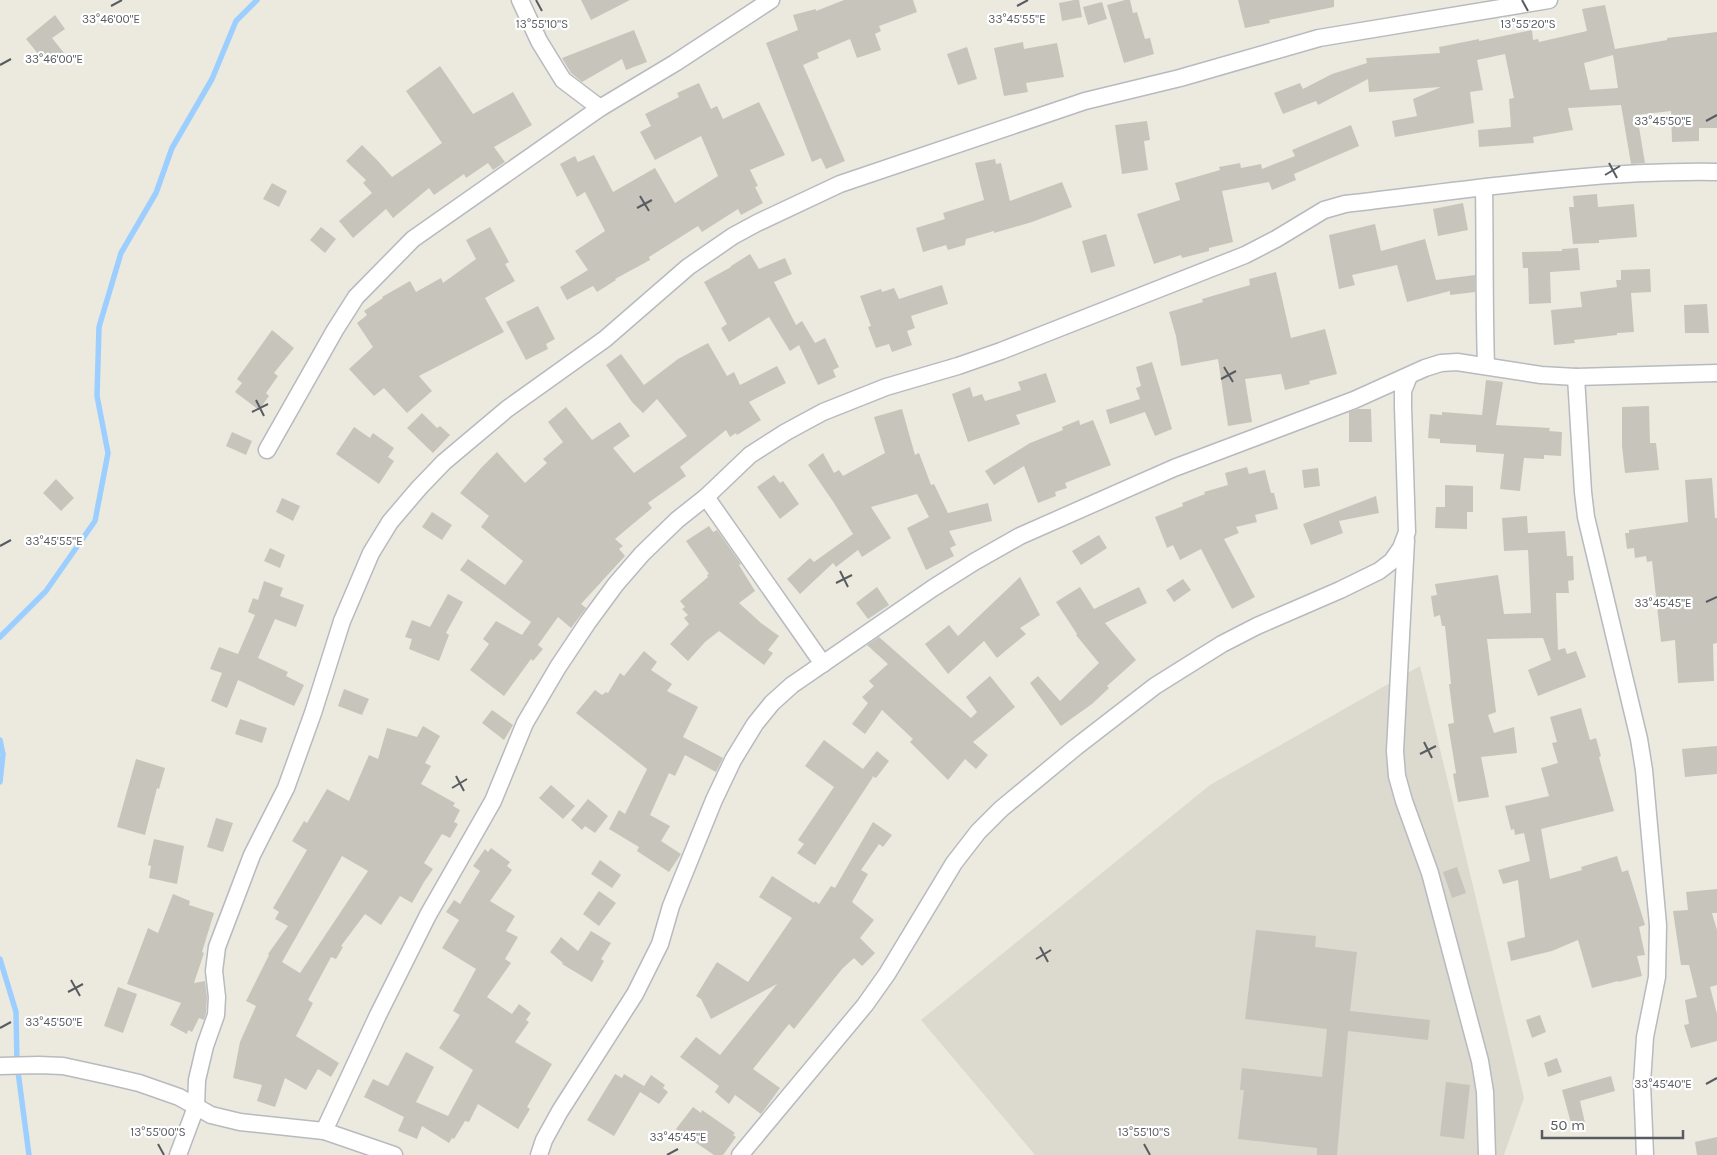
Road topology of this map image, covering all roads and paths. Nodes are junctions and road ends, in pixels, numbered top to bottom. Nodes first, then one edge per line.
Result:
1 (520, 0) edge
2 (771, 0) edge
3 (1549, 0) edge
4 (600, 108) junction
5 (1717, 172) edge
6 (1484, 188) junction
7 (1486, 365) junction
8 (1717, 373) edge
9 (1409, 376) junction
10 (1576, 377) junction
11 (267, 450) dead end
12 (706, 497) junction
13 (1406, 532) junction
14 (822, 664) junction
15 (0, 1066) edge
16 (196, 1107) junction
17 (324, 1131) junction
18 (178, 1155) edge
19 (394, 1155) edge
20 (539, 1155) edge
21 (740, 1155) edge
22 (1487, 1155) edge
23 (1645, 1155) edge

1 - 4 street
2 - 4 street
3 - 16 street
4 - 11 street
5 - 6 street
6 - 7 street
6 - 12 street
7 - 9 street
7 - 10 street
8 - 10 street
9 - 13 street
9 - 14 street
10 - 23 street
12 - 14 street
12 - 17 street
13 - 21 street
13 - 22 street
14 - 20 street
15 - 16 street
16 - 17 street
16 - 18 street
17 - 19 street

